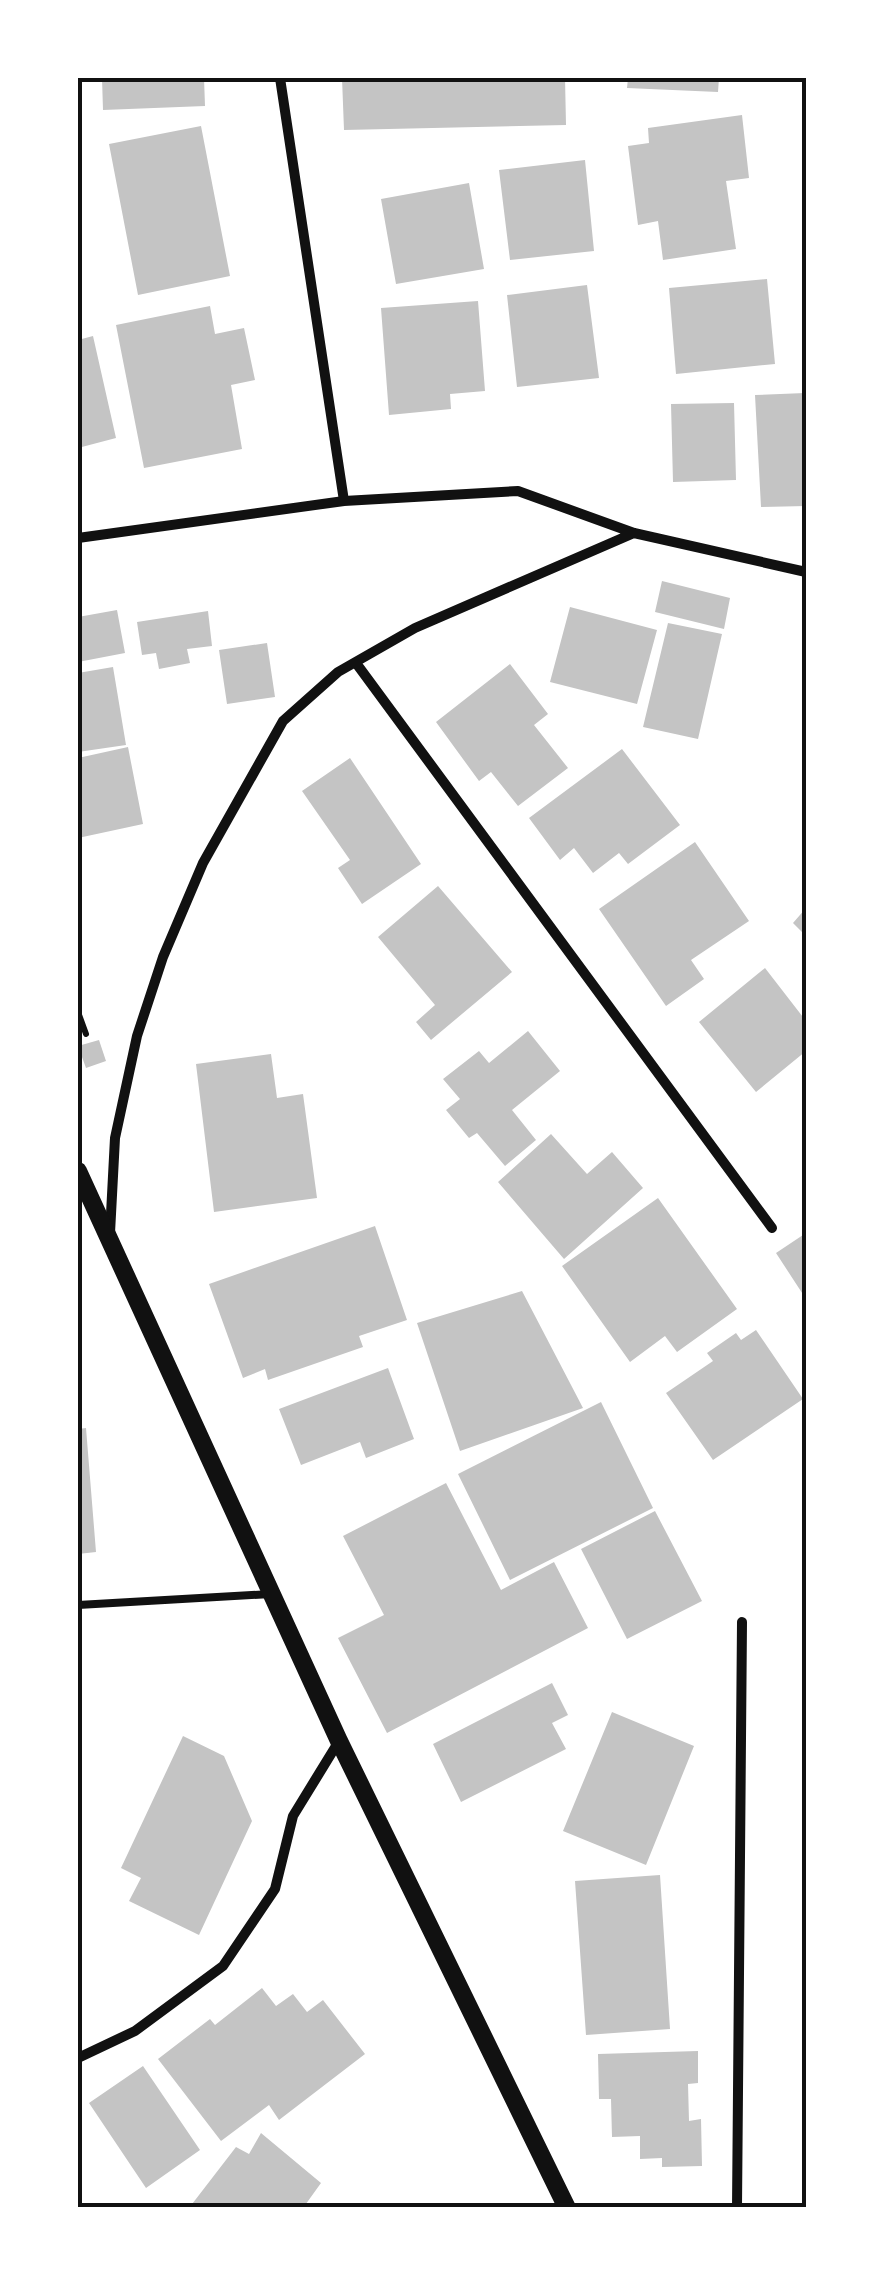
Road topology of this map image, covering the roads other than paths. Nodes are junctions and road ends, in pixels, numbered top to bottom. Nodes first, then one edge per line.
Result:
1 (280, 78) edge
2 (344, 501) junction
3 (634, 534) junction
4 (78, 538) edge
5 (806, 572) edge
6 (356, 662) junction
7 (78, 1171) edge
8 (772, 1228) dead end
9 (110, 1241) junction
10 (272, 1594) junction
11 (78, 1605) edge
12 (742, 1622) dead end
13 (339, 1741) junction
14 (78, 2058) edge
15 (567, 2208) edge
16 (737, 2208) edge

1 - 2 street
2 - 3 street
2 - 4 street
3 - 5 street
3 - 6 street
6 - 8 street
6 - 9 street
7 - 9 street
9 - 10 street
10 - 11 lane
10 - 13 street
12 - 16 street
13 - 14 street
13 - 15 street

